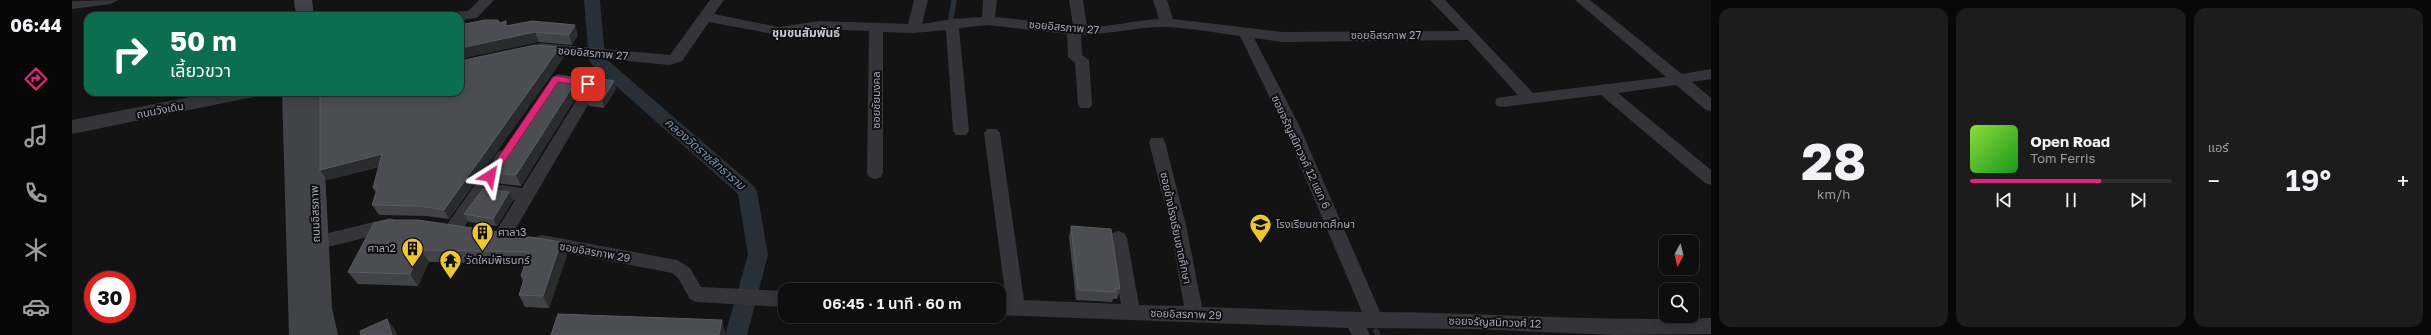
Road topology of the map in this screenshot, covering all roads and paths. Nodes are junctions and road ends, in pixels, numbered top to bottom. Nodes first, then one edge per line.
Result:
1 (111, 0) edge
2 (290, 0) edge
3 (304, 0) edge
4 (486, 0) edge
5 (716, 0) edge
6 (921, 0) edge
7 (990, 0) edge
8 (1076, 0) edge
9 (1160, 0) edge
10 (1437, 0) edge
11 (1582, 0) edge
12 (72, 5) edge
13 (290, 12) edge
14 (305, 12) edge
15 (464, 15) edge
16 (706, 17) junction
17 (988, 21) junction
18 (952, 23) junction
19 (1167, 23) junction
20 (876, 26) junction
21 (914, 29) junction
22 (1077, 30) junction
23 (1244, 31) junction
24 (1472, 35) junction
25 (528, 49) edge
26 (1711, 74) edge
27 (1679, 79) junction
28 (1604, 90) junction
29 (548, 92) edge
30 (228, 96) edge
31 (310, 96) edge
32 (1529, 98) junction
33 (1502, 102) dead end
34 (1085, 104) dead end
35 (1711, 106) edge
36 (72, 128) edge
37 (961, 131) dead end
38 (992, 133) dead end
39 (1157, 142) dead end
40 (512, 143) edge
41 (875, 173) dead end
42 (1711, 179) edge
43 (482, 188) junction
44 (526, 195) junction
45 (404, 224) edge
46 (503, 236) junction
47 (1118, 238) dead end
48 (307, 246) junction
49 (776, 299) edge
50 (1007, 308) edge
51 (1130, 312) junction
52 (1194, 314) junction
53 (1374, 319) junction
54 (1711, 326) edge
55 (1358, 328) edge
56 (1542, 330) edge
57 (1640, 331) edge
58 (302, 335) edge
59 (325, 335) edge

1 - 12 street
2 - 13 main road
3 - 14 main road
4 - 15 street
5 - 16 street, ซอยอิสรภาพ 27
6 - 21 street
7 - 17 street
8 - 22 street
9 - 19 street
10 - 24 street
11 - 27 street
16 - 20 street, ซอยอิสรภาพ 27
16 - 25 street, ซอยอิสรภาพ 27
17 - 18 street, ซอยอิสรภาพ 27
17 - 22 street, ซอยอิสรภาพ 27
18 - 21 street, ซอยอิสรภาพ 27
18 - 37 street
19 - 22 street, ซอยอิสรภาพ 27
19 - 23 street, ซอยอิสรภาพ 27
20 - 21 street, ซอยอิสรภาพ 27
20 - 41 street, ซอยชัยมงคล
22 - 34 street
23 - 24 street, ซอยอิสรภาพ 27
23 - 53 street, ซอยจรัญสนิทวงศ์ 12 แยก 6
24 - 32 street
26 - 27 street
27 - 28 street
27 - 35 street
28 - 32 street
28 - 42 street
29 - 44 street
30 - 36 street, ถนนวังเดิม
31 - 48 main road, ถนนอิสรภาพ
32 - 33 street
38 - 50 street
39 - 52 street, ซอยข้างโรงเรียนชาตศึกษา
40 - 43 street
43 - 44 street
43 - 46 street, ซอยอิสรภาพ 29
44 - 46 street
45 - 48 street
46 - 49 street, ซอยอิสรภาพ 29
47 - 51 street
48 - 58 main road
48 - 59 main road, ถนนอิสรภาพ
50 - 51 street, ซอยอิสรภาพ 29
51 - 52 street, ซอยอิสรภาพ 29
52 - 55 street, ซอยอิสรภาพ 29
53 - 55 street, ซอยอิสรภาพ 29
53 - 56 street, ซอยจรัญสนิทวงศ์ 12
54 - 57 street, ซอยจรัญสนิทวงศ์ 12
56 - 57 street, ซอยจรัญสนิทวงศ์ 12

